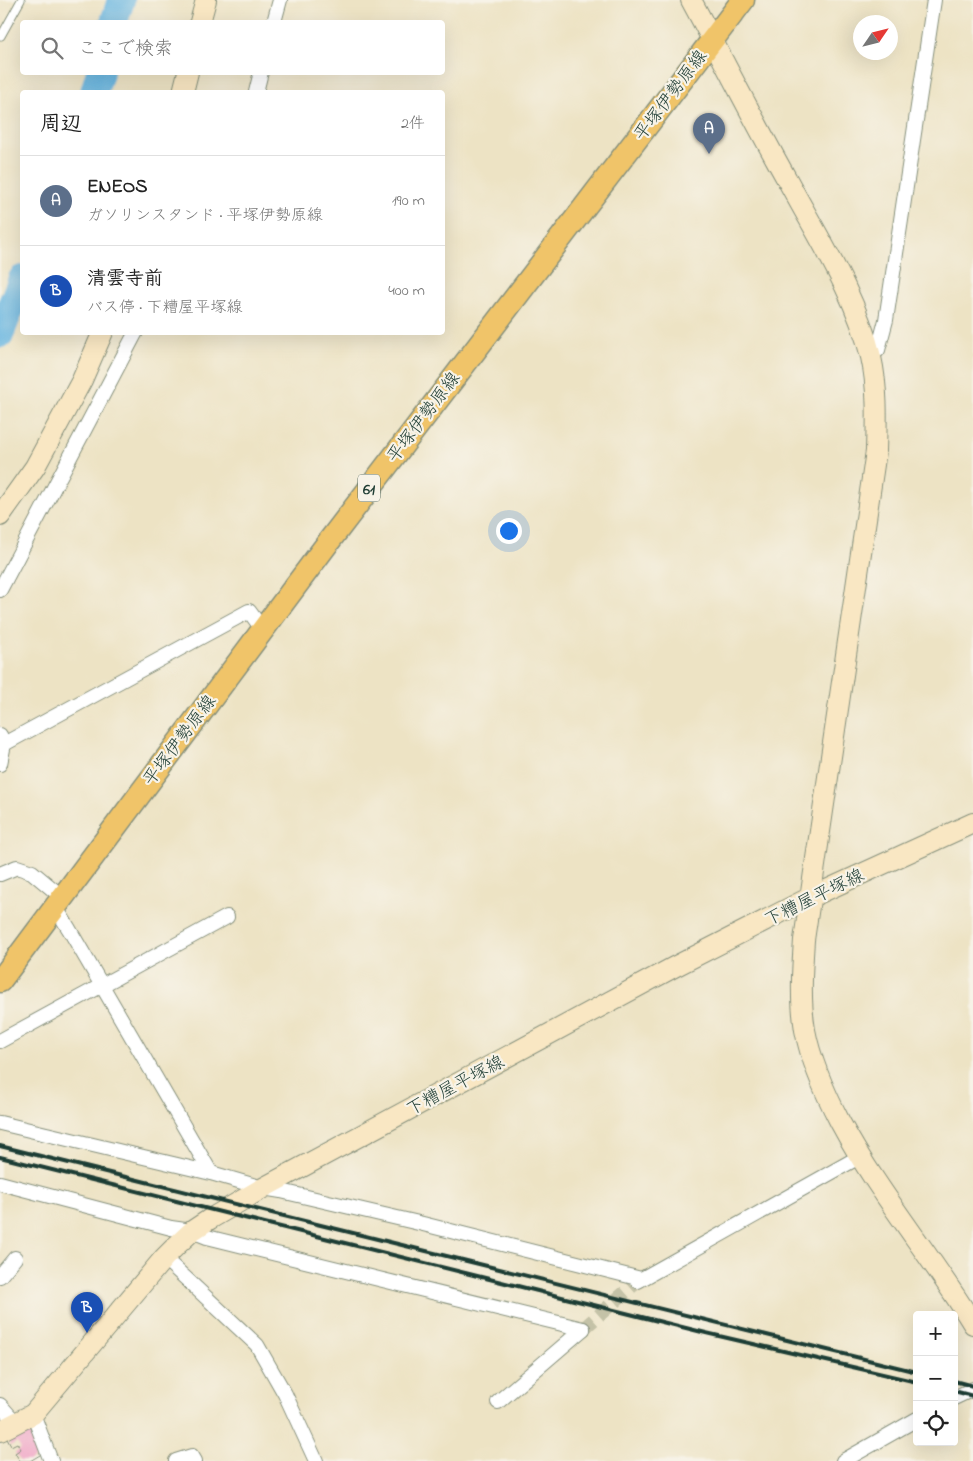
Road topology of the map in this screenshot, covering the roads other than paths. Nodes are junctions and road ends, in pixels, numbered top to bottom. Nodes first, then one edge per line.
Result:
1 (20, 0) edge
2 (206, 0) edge
3 (280, 0) edge
4 (691, 0) edge
5 (743, 0) edge
6 (934, 0) edge
7 (201, 20) edge
8 (275, 20) edge
9 (0, 35) edge
10 (713, 39) junction
11 (187, 75) edge
12 (260, 75) edge
13 (184, 90) edge
14 (256, 90) edge
15 (102, 335) edge
16 (134, 335) edge
17 (870, 356) junction
18 (0, 516) edge
19 (0, 590) edge
20 (263, 630) junction
21 (2, 739) edge
22 (0, 764) edge
23 (973, 824) edge
24 (0, 874) edge
25 (809, 898) junction
26 (59, 903) junction
27 (227, 917) dead end
28 (0, 981) edge
29 (101, 986) junction
30 (0, 1041) edge
31 (0, 1123) edge
32 (859, 1157) junction
33 (211, 1173) junction
34 (0, 1184) edge
35 (263, 1188) junction
36 (192, 1231) junction
37 (15, 1258) dead end
38 (164, 1258) junction
39 (0, 1276) edge
40 (973, 1324) edge
41 (973, 1389) edge
42 (958, 1396) edge
43 (498, 1402) dead end
44 (0, 1405) edge
45 (33, 1414) junction
46 (913, 1421) edge
47 (7, 1427) edge
48 (51, 1461) edge
49 (176, 1461) edge
50 (195, 1461) edge
51 (316, 1461) edge
52 (843, 1461) edge

1 - 9 lane
2 - 7 street
3 - 8 street
4 - 10 street
5 - 10 main road, 平塚伊勢原線 / 61
6 - 17 street
10 - 17 street
10 - 20 main road, 平塚伊勢原線 / 61
11 - 13 street
12 - 14 street
15 - 18 street
16 - 19 street
17 - 25 street
20 - 21 street
20 - 26 main road, 平塚伊勢原線 / 61
21 - 22 street
23 - 25 street, 下糟屋平塚線
24 - 26 street
25 - 32 street
25 - 35 street, 下糟屋平塚線
26 - 28 main road, 平塚伊勢原線 / 61
26 - 29 street
27 - 29 street
29 - 30 street
29 - 33 street
31 - 33 street
32 - 35 street
32 - 40 street
33 - 35 street
34 - 36 street
35 - 36 street, 下糟屋平塚線
36 - 38 street, 下糟屋平塚線
36 - 43 street
37 - 39 street
38 - 45 street, 下糟屋平塚線
38 - 51 street
41 - 42 street
44 - 47 street
45 - 47 street, 下糟屋平塚線
45 - 48 street
46 - 52 street
49 - 50 street

